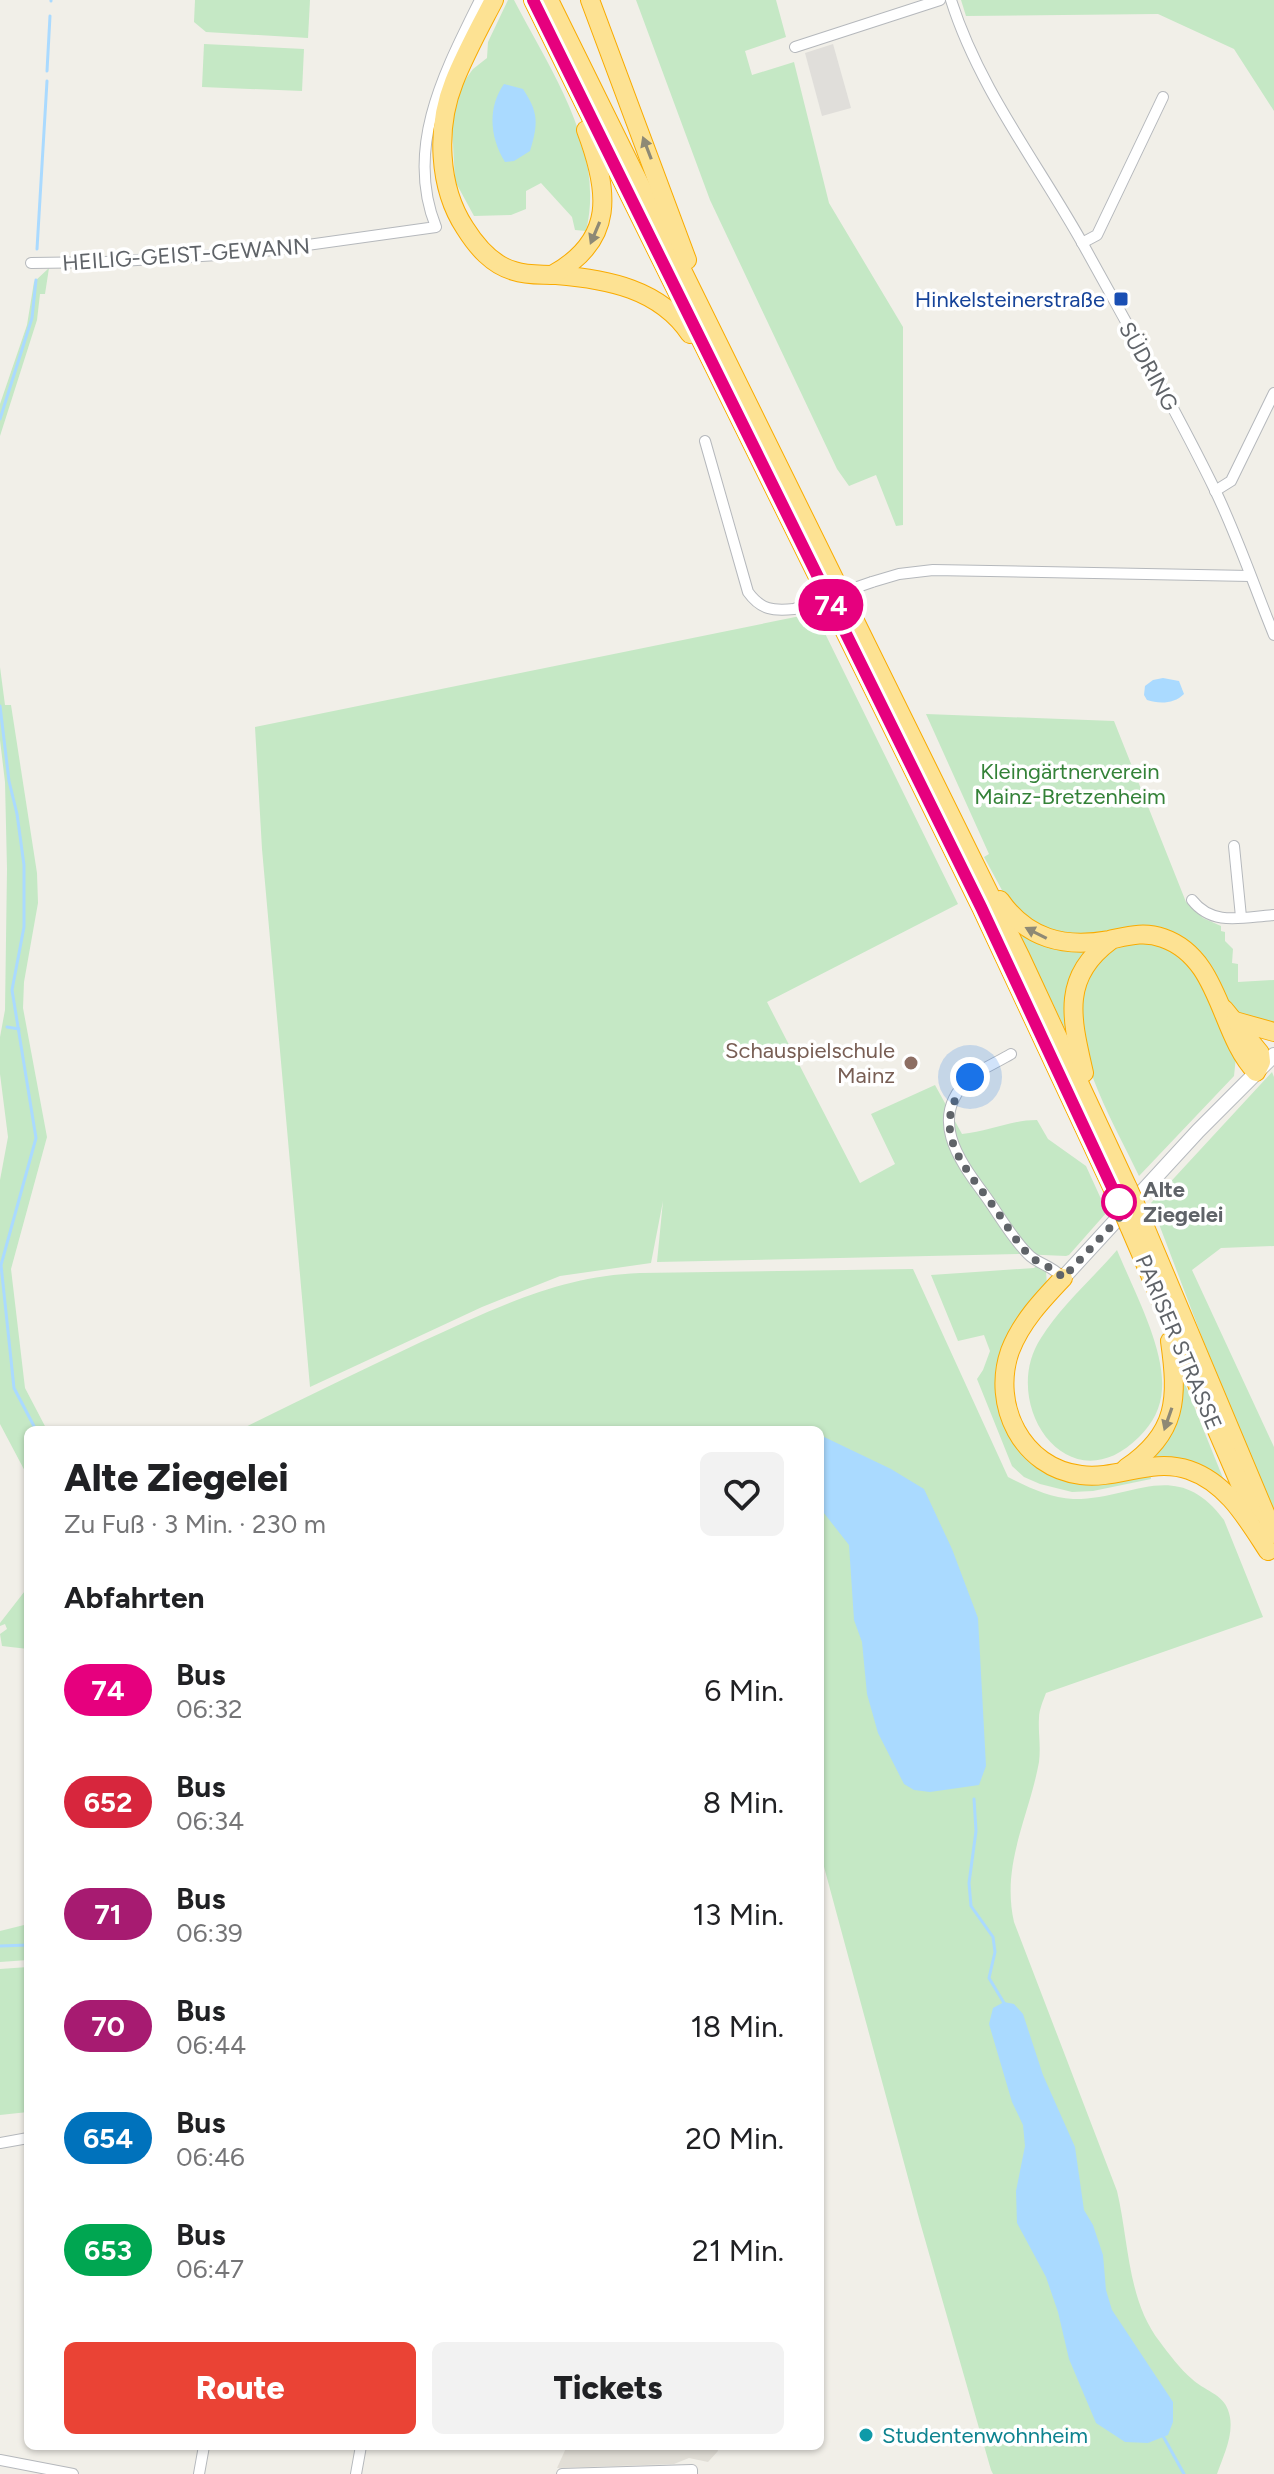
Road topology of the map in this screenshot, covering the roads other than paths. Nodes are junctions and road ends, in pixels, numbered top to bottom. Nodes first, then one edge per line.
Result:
1 (480, 0) edge
2 (494, 0) edge
3 (533, 0) edge
4 (549, 0) edge
5 (590, 0) edge
6 (940, 0) edge
7 (951, 0) edge
8 (795, 47) dead end
9 (558, 52) junction
10 (1163, 97) dead end
11 (1082, 243) junction
12 (31, 263) dead end
13 (552, 275) junction
14 (709, 325) junction
15 (722, 384) junction
16 (1274, 393) edge
17 (705, 441) dead end
18 (1215, 491) junction
19 (1250, 576) junction
20 (1274, 635) edge
21 (1234, 846) dead end
22 (967, 847) junction
23 (1192, 900) dead end
24 (1274, 915) edge
25 (1241, 917) junction
26 (1112, 939) junction
27 (1229, 1015) junction
28 (1274, 1032) edge
29 (1011, 1054) dead end
30 (1274, 1055) edge
31 (1256, 1072) junction
32 (1090, 1102) junction
33 (1123, 1194) junction
34 (1135, 1220) junction
35 (1063, 1278) junction
36 (1166, 1314) junction
37 (1124, 1470) junction
38 (1272, 1549) edge
39 (24, 2139) edge
40 (0, 2143) edge
41 (203, 2450) edge
42 (360, 2450) edge
43 (0, 2460) edge
44 (692, 2472) edge
45 (73, 2474) edge
46 (199, 2474) edge
47 (356, 2474) edge
48 (562, 2474) edge

1 - 12 street, HEILIG-GEIST-GEWANN
2 - 13 highway
3 - 9 highway, PARISER STRASSE
4 - 14 highway, PARISER STRASSE
14 -> 5 highway
6 - 8 street
7 - 11 street, SÜDRING
9 -> 13 highway
9 - 15 highway, PARISER STRASSE
10 - 11 street
11 - 18 street, SÜDRING
13 - 15 highway
14 - 22 highway, PARISER STRASSE
15 - 33 highway, PARISER STRASSE
16 - 18 street
17 - 19 street, bridge
18 - 19 street, SÜDRING
19 - 20 street, SÜDRING
21 - 25 street
26 -> 22 highway
22 - 32 highway, PARISER STRASSE
23 - 25 street
24 - 25 street
26 - 27 highway
26 - 32 highway
27 - 28 highway
27 - 31 highway
29 - 35 street
30 - 31 street
31 - 35 street
32 - 33 highway, PARISER STRASSE
33 - 34 highway, PARISER STRASSE, bridge
34 - 36 highway, PARISER STRASSE
34 - 38 highway, PARISER STRASSE
35 - 37 highway
36 -> 37 highway
36 - 38 highway, PARISER STRASSE
37 - 38 highway
39 - 40 street
41 - 46 street
42 - 47 street
43 - 45 street
44 - 48 street

